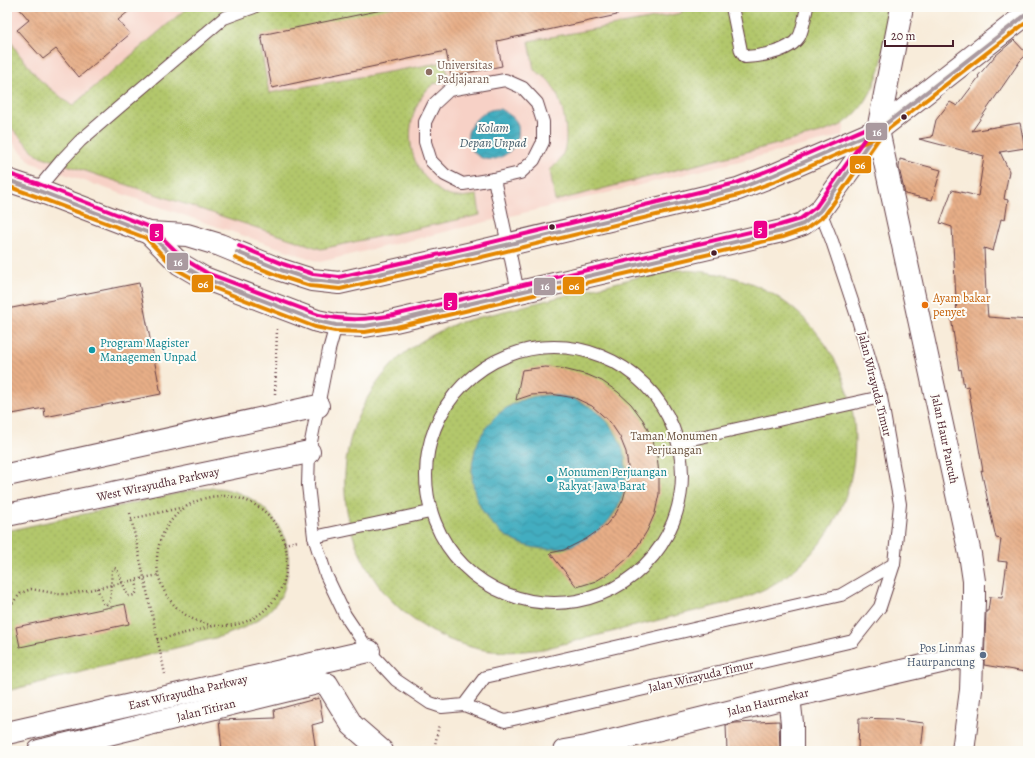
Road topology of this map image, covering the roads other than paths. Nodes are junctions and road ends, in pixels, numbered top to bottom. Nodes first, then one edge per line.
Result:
1 (254, 7) edge
2 (732, 7) edge
3 (807, 7) edge
4 (902, 7) edge
5 (1028, 13) edge
6 (878, 130) junction
7 (494, 179) junction
8 (7, 180) edge
9 (37, 190) junction
10 (820, 211) junction
11 (149, 233) junction
12 (508, 244) junction
13 (518, 292) junction
14 (336, 324) junction
15 (881, 397) junction
16 (318, 406) junction
17 (678, 442) junction
18 (309, 452) junction
19 (7, 474) edge
20 (430, 512) junction
21 (7, 515) edge
22 (314, 537) junction
23 (894, 564) junction
24 (369, 651) junction
25 (972, 655) junction
26 (789, 697) junction
27 (464, 704) junction
28 (7, 733) edge
29 (579, 749) edge
30 (39, 751) edge
31 (382, 751) edge
32 (610, 751) edge
33 (792, 751) edge
34 (963, 751) edge

1 - 9 lane
2 - 3 lane
4 - 6 street
5 - 6 street
6 - 10 street
6 - 12 street
6 - 25 street, Jalan Haur Pancuh
7 - 7 lane
7 - 12 lane
8 - 9 street
9 - 11 street
10 - 13 street
10 - 15 lane, Jalan Wirayuda Timur
11 - 12 street
11 - 14 street
12 - 13 lane
13 - 14 street
14 - 16 lane
15 - 17 lane
15 - 23 lane, Jalan Wirayuda Timur
16 - 18 lane
16 - 19 street
17 - 20 lane
17 - 20 lane
18 - 21 street, West Wirayudha Parkway
18 - 22 lane
20 - 22 lane
22 - 24 lane
23 - 27 lane
23 - 27 lane, Jalan Wirayuda Timur
24 - 27 lane
24 - 28 street, East Wirayudha Parkway
25 - 26 street, Jalan Haurmekar
25 - 34 street, Jalan Haur Pancuh
26 - 29 street, Jalan Haurmekar
26 - 33 street
29 - 32 street
30 - 31 street, Jalan Titiran

